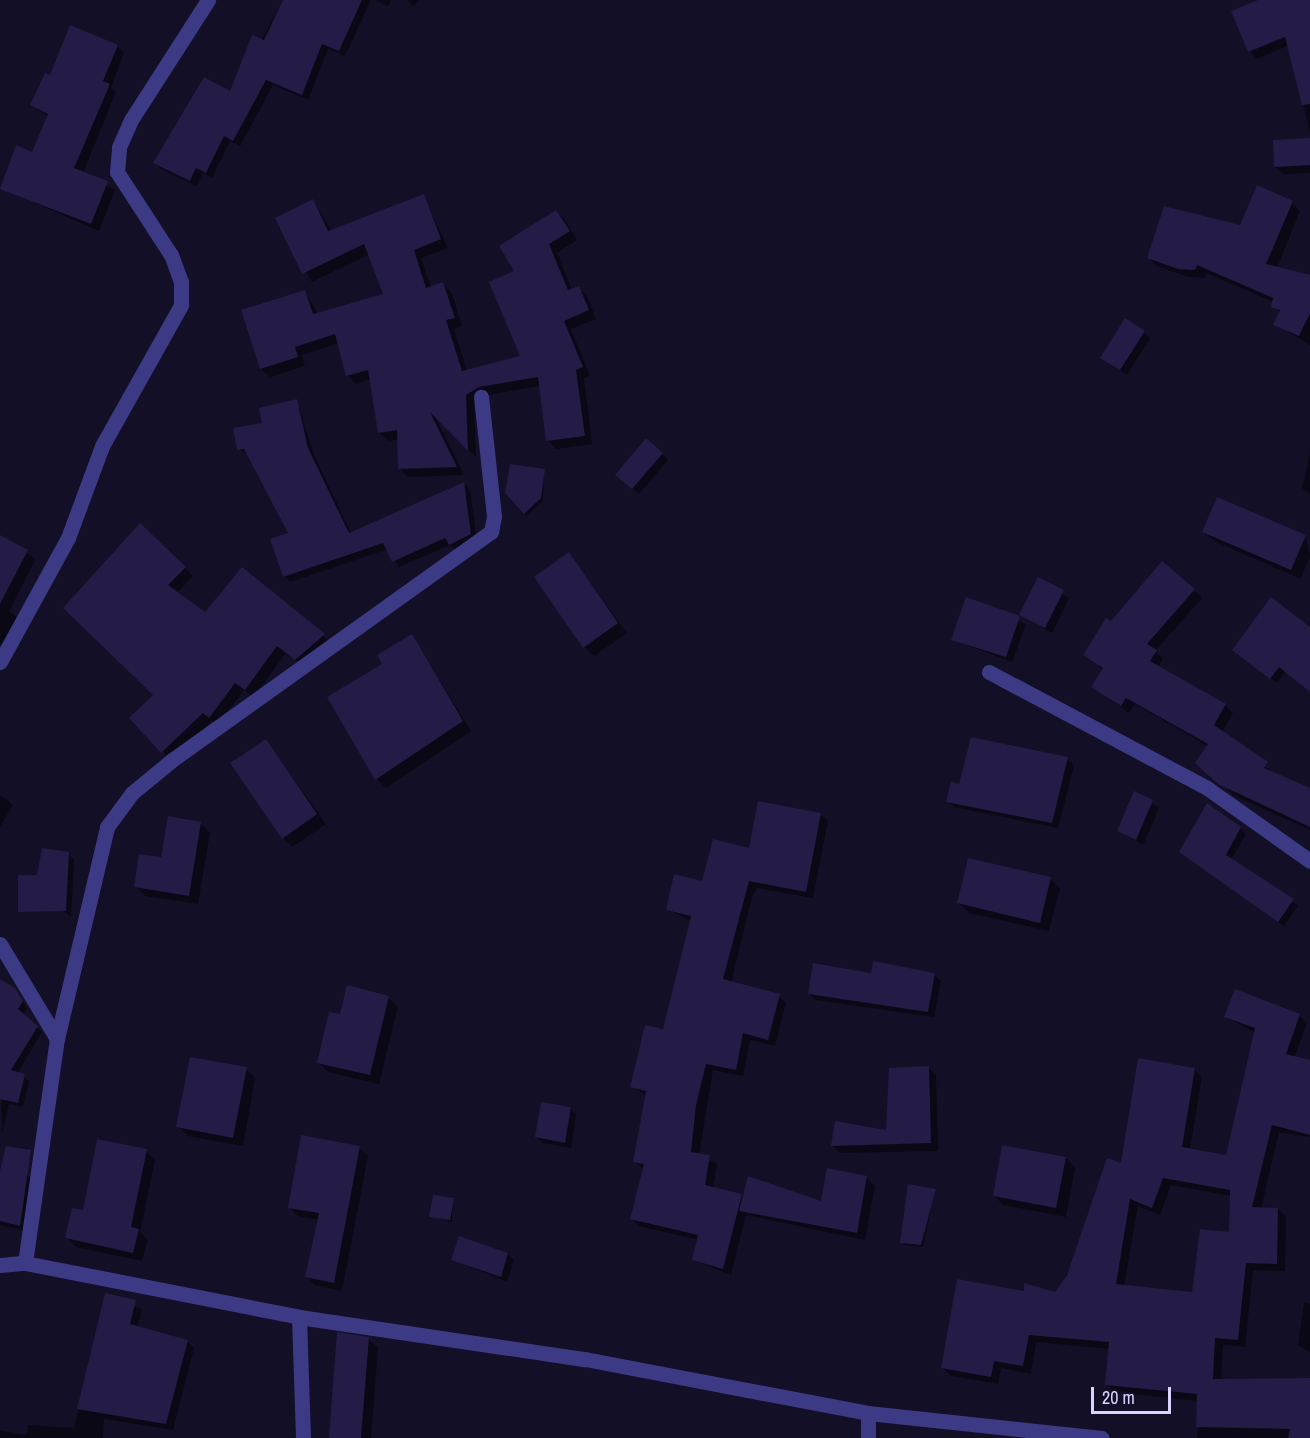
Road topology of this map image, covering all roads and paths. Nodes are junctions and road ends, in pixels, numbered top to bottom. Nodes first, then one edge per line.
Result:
1 (208, 0) edge
2 (481, 397) dead end
3 (0, 662) edge
4 (989, 672) dead end
5 (1310, 861) edge
6 (0, 944) edge
7 (57, 1039) junction
8 (25, 1263) junction
9 (0, 1265) edge
10 (299, 1317) junction
11 (868, 1413) junction
12 (303, 1438) edge
13 (868, 1438) edge
14 (1102, 1438) edge

1 - 3 street
2 - 7 street
4 - 5 street
6 - 7 street
7 - 8 street
8 - 9 street
8 - 10 street
10 - 11 street
10 - 12 street
11 - 13 street
11 - 14 street

